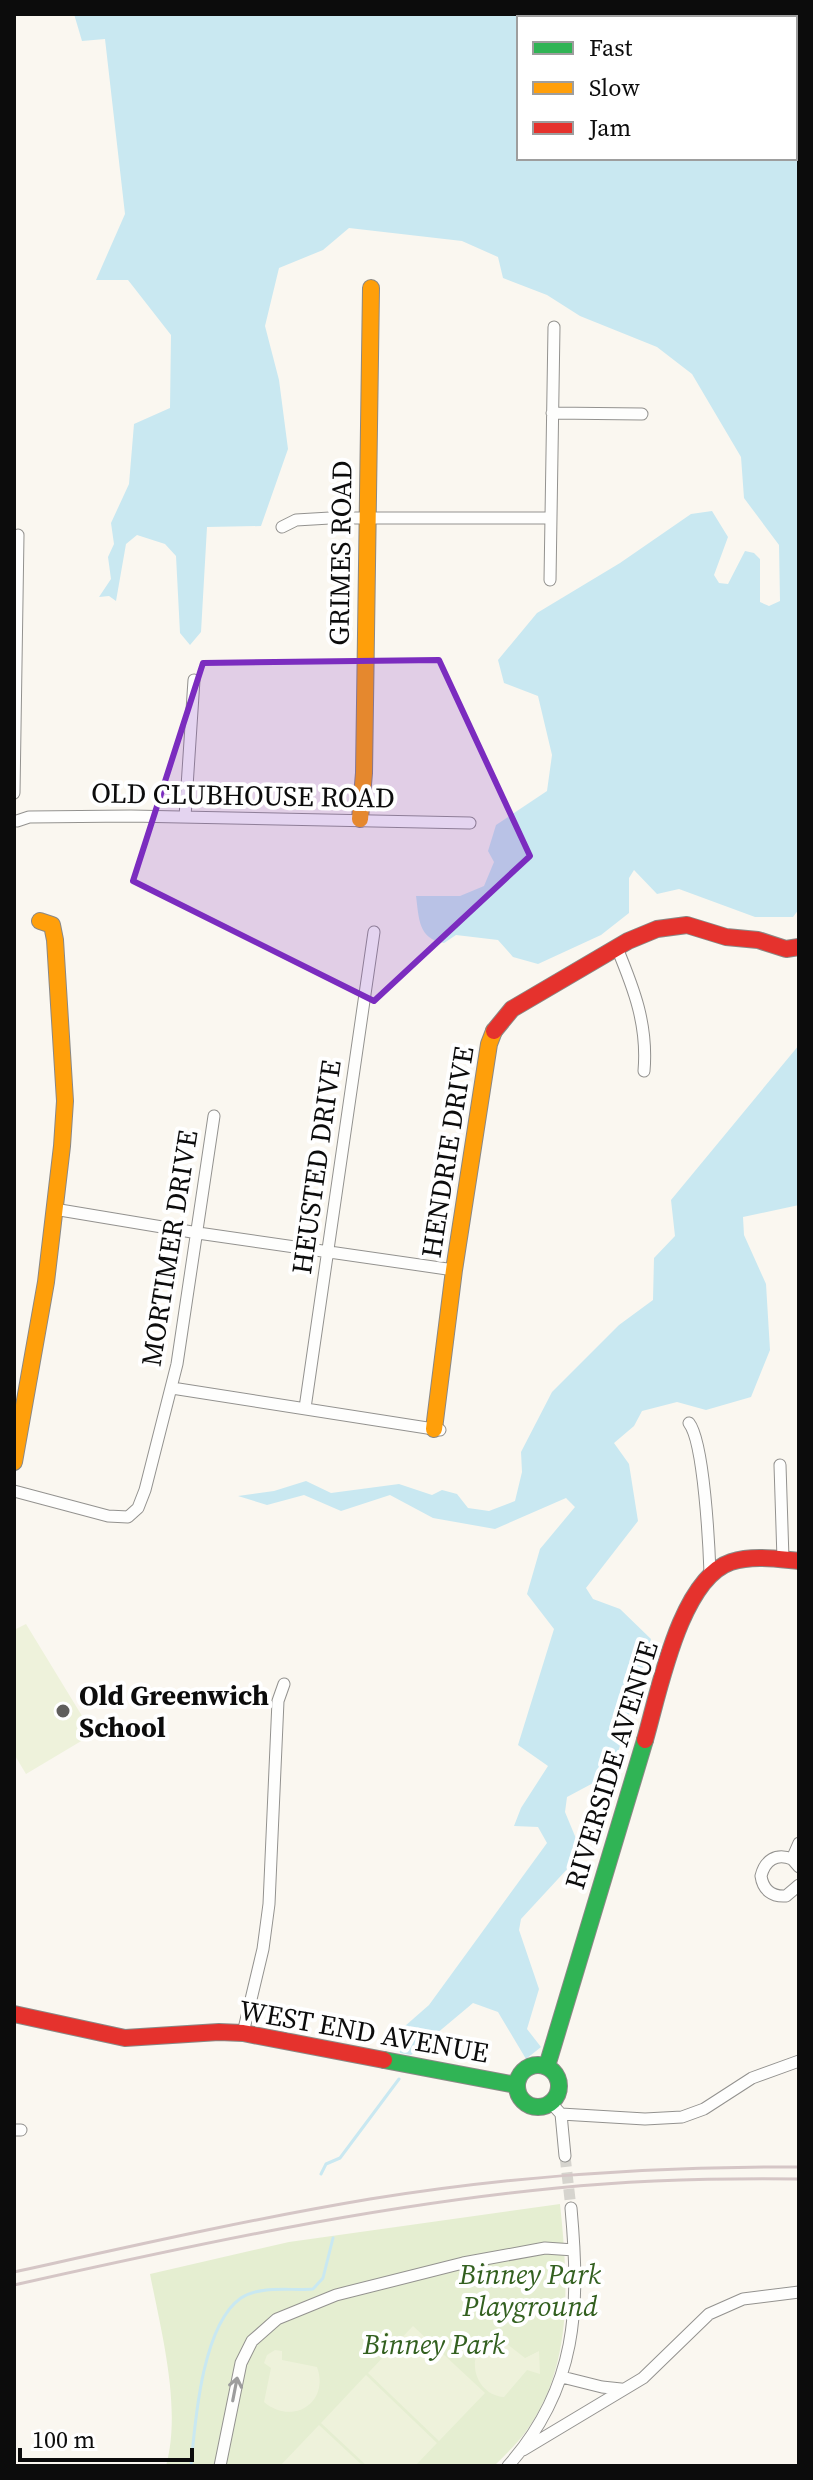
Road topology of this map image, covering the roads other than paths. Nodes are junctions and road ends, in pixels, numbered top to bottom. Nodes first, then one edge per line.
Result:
1 (371, 288) dead end
2 (554, 327) dead end
3 (552, 413) junction
4 (642, 414) dead end
5 (366, 518) junction
6 (551, 518) junction
7 (282, 527) dead end
8 (18, 535) dead end
9 (550, 580) dead end
10 (194, 680) dead end
11 (14, 793) edge
12 (185, 817) junction
13 (360, 819) junction
14 (15, 820) edge
15 (470, 823) dead end
16 (46, 923) dead end
17 (374, 932) dead end
18 (799, 947) edge
19 (617, 948) junction
20 (644, 1071) dead end
21 (214, 1116) dead end
22 (54, 1209) junction
23 (198, 1233) junction
24 (328, 1252) junction
25 (454, 1270) junction
26 (172, 1388) junction
27 (305, 1408) junction
28 (689, 1423) dead end
29 (437, 1430) joint
30 (14, 1462) edge
31 (780, 1465) dead end
32 (14, 1491) edge
33 (791, 1560) edge
34 (710, 1573) junction
35 (284, 1684) dead end
36 (799, 1843) edge
37 (795, 1863) edge
38 (799, 1885) edge
39 (14, 2014) edge
40 (243, 2033) junction
41 (799, 2061) edge
42 (547, 2066) junction
43 (516, 2085) junction
44 (556, 2108) junction
45 (565, 2156) tunnel mouth
46 (571, 2208) tunnel mouth
47 (574, 2250) junction
48 (799, 2292) edge
49 (562, 2377) junction
50 (622, 2389) junction
51 (523, 2450) junction
52 (220, 2466) edge
53 (508, 2466) edge

1 - 5 street, GRIMES ROAD
2 - 3 street
3 - 4 street
3 - 6 street
5 - 6 street
5 - 7 street
5 - 13 street, GRIMES ROAD
6 - 9 street
8 - 11 street
10 - 12 street
12 - 13 street, OLD CLUBHOUSE ROAD
12 - 14 street, OLD CLUBHOUSE ROAD
13 - 15 street, OLD CLUBHOUSE ROAD
16 - 22 street
17 - 24 street, HEUSTED DRIVE
18 - 19 street, HENDRIE DRIVE
19 - 20 street
19 - 25 street, HENDRIE DRIVE
21 - 23 street, MORTIMER DRIVE
22 - 23 street
22 - 30 street
23 - 24 street
23 - 26 street, MORTIMER DRIVE
24 - 25 street
24 - 27 street, HEUSTED DRIVE
25 - 29 street, HENDRIE DRIVE
26 - 27 street
26 - 32 street, MORTIMER DRIVE
27 - 29 street
28 - 34 street
31 - 33 street
33 - 34 street
34 - 42 street, RIVERSIDE AVENUE
35 - 40 street
36 - 37 street
37 - 38 street
39 - 40 street, WEST END AVENUE
40 - 43 street, WEST END AVENUE
41 - 44 street
42 - 43 street
42 - 44 street
43 - 44 street
44 - 45 street
46 - 47 street
47 - 49 street
52 -> 47 street
48 - 50 street
49 - 50 street
49 - 51 street
50 - 51 street
51 - 53 street

